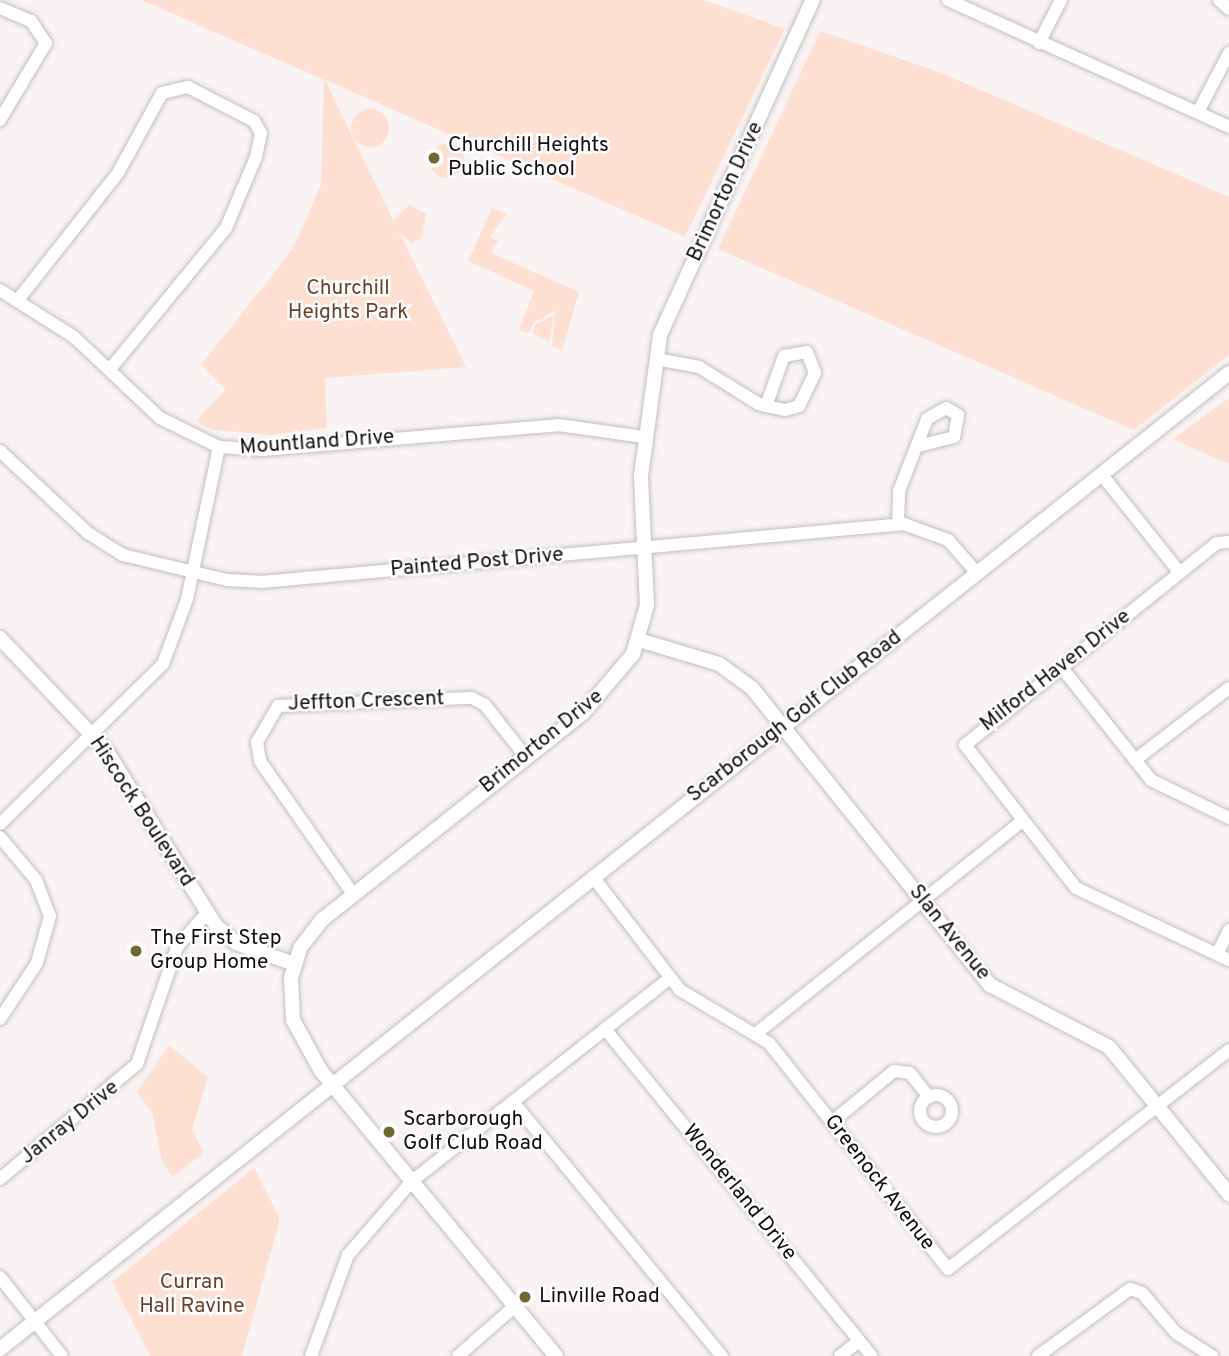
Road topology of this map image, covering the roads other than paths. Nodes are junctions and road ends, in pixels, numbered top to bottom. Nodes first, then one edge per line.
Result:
1 (813, 0) edge
2 (948, 0) edge
3 (1060, 0) edge
4 (1219, 0) edge
5 (0, 8) edge
6 (1229, 9) edge
7 (1039, 43) junction
8 (1229, 52) edge
9 (1198, 112) junction
10 (0, 120) edge
11 (1229, 127) edge
12 (0, 290) edge
13 (17, 301) junction
14 (656, 359) junction
15 (110, 369) junction
16 (1229, 373) edge
17 (766, 406) junction
18 (644, 437) junction
19 (918, 446) dead end
20 (219, 447) junction
21 (0, 451) edge
22 (1102, 475) junction
23 (898, 524) junction
24 (1229, 542) edge
25 (644, 549) junction
26 (977, 573) junction
27 (1181, 573) junction
28 (191, 575) junction
29 (0, 638) edge
30 (639, 640) junction
31 (1062, 668) junction
32 (1229, 688) edge
33 (783, 727) junction
34 (93, 735) junction
35 (525, 756) junction
36 (1135, 760) junction
37 (1229, 818) edge
38 (1022, 821) junction
39 (0, 824) edge
40 (0, 837) edge
41 (593, 877) junction
42 (353, 894) junction
43 (922, 900) junction
44 (205, 914) junction
45 (1229, 930) edge
46 (1223, 956) edge
47 (294, 964) junction
48 (670, 978) junction
49 (0, 1019) edge
50 (605, 1030) junction
51 (758, 1032) junction
52 (1229, 1050) edge
53 (330, 1083) junction
54 (929, 1097) dead end
55 (514, 1103) junction
56 (1160, 1105) junction
57 (832, 1122) junction
58 (0, 1179) edge
59 (412, 1181) junction
60 (1229, 1194) edge
61 (0, 1277) edge
62 (515, 1306) junction
63 (36, 1321) junction
64 (859, 1341) junction
65 (0, 1349) edge
66 (62, 1356) edge
67 (311, 1356) edge
68 (458, 1356) edge
69 (556, 1356) edge
70 (722, 1356) edge
71 (840, 1356) edge
72 (872, 1356) edge
73 (1038, 1356) edge
74 (1212, 1356) edge

1 - 14 street, Brimorton Drive
2 - 7 street
3 - 7 street
4 - 6 street
5 - 10 street
7 - 9 street
8 - 9 street
9 - 11 street
12 - 13 street, Mountland Drive
13 - 15 street, Mountland Drive
13 - 15 street
14 - 17 street
14 - 18 street, Brimorton Drive
15 - 20 street, Mountland Drive
16 - 22 street, Scarborough Golf Club Road
17 - 17 street
18 - 20 street, Mountland Drive
18 - 25 street, Brimorton Drive
19 - 23 street
20 - 28 street
21 - 28 street, Painted Post Drive
22 - 26 street, Scarborough Golf Club Road
22 - 27 street
23 - 25 street, Painted Post Drive
23 - 26 street, Painted Post Drive
24 - 27 street, Milford Haven Drive
25 - 28 street, Painted Post Drive
25 - 30 street, Brimorton Drive
26 - 33 street, Scarborough Golf Club Road
27 - 31 street, Milford Haven Drive
28 - 34 street
29 - 34 street, Hiscock Boulevard
30 - 33 street, Slan Avenue
30 - 35 street, Brimorton Drive
31 - 36 street
31 - 38 street, Milford Haven Drive
32 - 36 street
33 - 41 street, Scarborough Golf Club Road
33 - 43 street, Slan Avenue
34 - 39 street
34 - 44 street, Hiscock Boulevard
35 - 42 street, Brimorton Drive
35 - 42 street, Jeffton Crescent
36 - 37 street
38 - 43 street
38 - 46 street, Milford Haven Drive
40 - 49 street
41 - 48 street, Greenock Avenue
41 - 53 street, Scarborough Golf Club Road
42 - 47 street, Brimorton Drive
43 - 51 street
43 - 56 street, Slan Avenue
44 - 47 street, Hiscock Boulevard
44 - 58 street, Janray Drive
45 - 46 street
47 - 53 street, Brimorton Drive
48 - 50 street
48 - 51 street, Greenock Avenue
50 - 55 street
50 - 64 street, Wonderland Drive
51 - 57 street, Greenock Avenue
52 - 56 street, Greenock Avenue
53 - 59 street, Brimorton Drive
53 - 63 street, Scarborough Golf Club Road
54 - 57 street
55 - 59 street
55 - 70 street
56 - 57 street, Greenock Avenue
56 - 60 street, Slan Avenue
59 - 62 street, Brimorton Drive
59 - 67 street
61 - 63 street
62 - 68 street
62 - 69 street, Brimorton Drive
63 - 65 street, Scarborough Golf Club Road
63 - 66 street
64 - 71 street
64 - 72 street, Wonderland Drive
73 - 74 street

